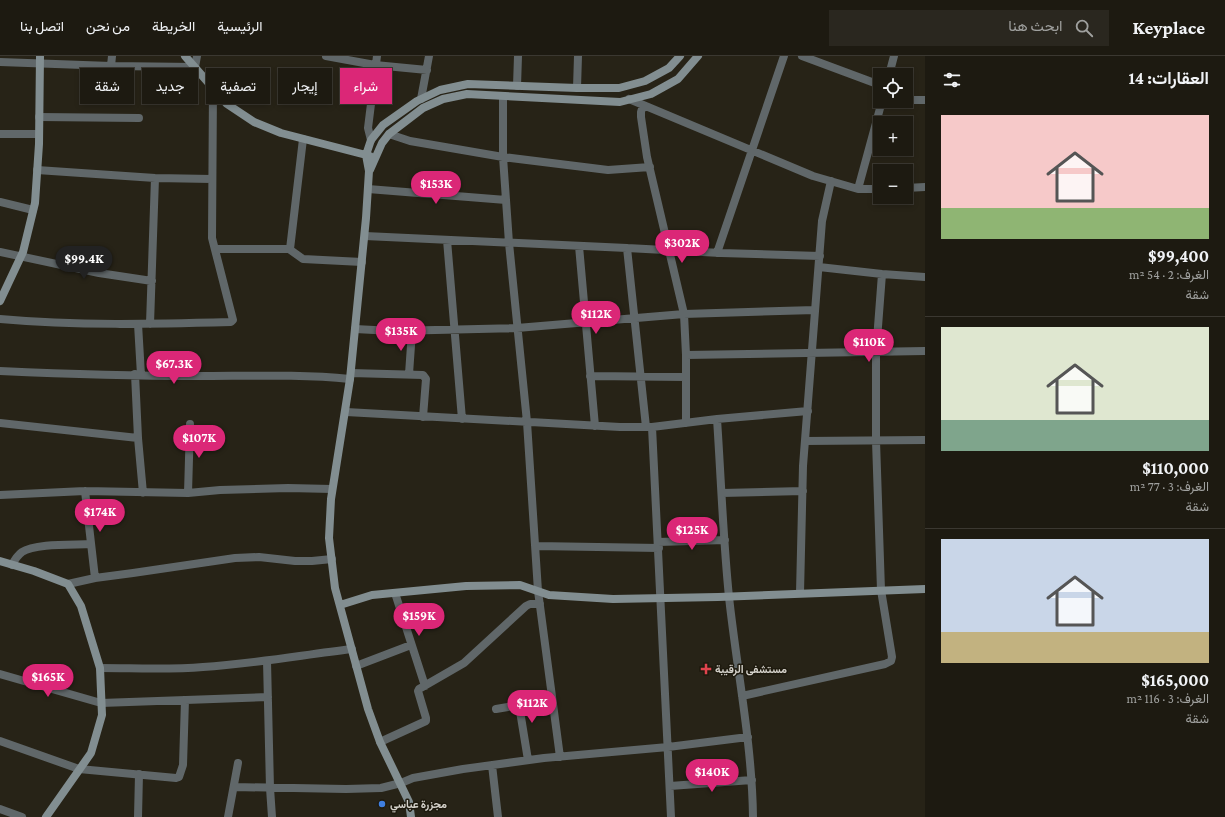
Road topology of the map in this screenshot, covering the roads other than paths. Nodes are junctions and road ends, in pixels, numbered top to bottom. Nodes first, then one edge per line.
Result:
1 (112, 56) edge
2 (185, 56) edge
3 (197, 56) edge
4 (326, 56) edge
5 (429, 56) edge
6 (518, 56) edge
7 (578, 56) edge
8 (680, 56) edge
9 (698, 56) edge
10 (784, 56) edge
11 (802, 56) edge
12 (894, 56) edge
13 (39, 60) edge
14 (376, 60) edge
15 (0, 62) edge
16 (111, 66) junction
17 (195, 67) junction
18 (891, 68) edge
19 (427, 70) junction
20 (206, 79) edge
21 (873, 82) edge
22 (517, 86) junction
23 (576, 88) junction
24 (503, 96) junction
25 (421, 99) junction
26 (629, 99) junction
27 (913, 100) edge
28 (925, 100) edge
29 (213, 104) edge
30 (227, 104) edge
31 (643, 105) junction
32 (880, 108) edge
33 (39, 117) junction
34 (140, 118) dead end
35 (0, 134) edge
36 (39, 134) junction
37 (389, 134) junction
38 (303, 139) junction
39 (371, 140) junction
40 (752, 151) junction
41 (366, 155) junction
42 (375, 157) junction
43 (503, 157) junction
44 (650, 167) junction
45 (37, 170) junction
46 (370, 171) junction
47 (155, 178) junction
48 (212, 179) junction
49 (831, 181) junction
50 (925, 187) edge
51 (913, 188) edge
52 (873, 189) edge
53 (368, 190) junction
54 (858, 190) junction
55 (506, 200) junction
56 (0, 202) edge
57 (33, 210) junction
58 (364, 236) junction
59 (447, 240) junction
60 (509, 243) junction
61 (579, 246) junction
62 (627, 248) junction
63 (215, 249) junction
64 (290, 249) junction
65 (669, 251) junction
66 (0, 252) edge
67 (717, 253) junction
68 (21, 256) junction
69 (820, 256) junction
70 (362, 262) junction
71 (819, 267) junction
72 (882, 274) junction
73 (925, 277) edge
74 (152, 281) junction
75 (0, 301) edge
76 (815, 310) junction
77 (684, 314) junction
78 (636, 318) junction
79 (0, 319) edge
80 (585, 322) junction
81 (138, 324) junction
82 (150, 324) junction
83 (517, 328) junction
84 (355, 329) junction
85 (453, 330) junction
86 (412, 331) junction
87 (925, 351) edge
88 (812, 352) junction
89 (876, 353) junction
90 (686, 355) junction
91 (0, 371) edge
92 (409, 374) junction
93 (138, 375) junction
94 (351, 376) junction
95 (590, 376) junction
96 (641, 377) junction
97 (686, 377) junction
98 (808, 411) junction
99 (346, 412) junction
100 (423, 417) junction
101 (462, 419) junction
102 (717, 419) junction
103 (526, 422) junction
104 (686, 422) junction
105 (0, 424) edge
106 (190, 424) dead end
107 (595, 426) junction
108 (649, 427) junction
109 (138, 438) junction
110 (925, 440) edge
111 (805, 441) junction
112 (876, 441) junction
113 (332, 489) junction
114 (803, 491) junction
115 (85, 492) junction
116 (722, 492) junction
117 (143, 493) junction
118 (188, 493) junction
119 (0, 495) edge
120 (725, 540) junction
121 (91, 544) junction
122 (659, 545) junction
123 (536, 546) junction
124 (332, 559) junction
125 (0, 561) edge
126 (12, 564) junction
127 (95, 578) junction
128 (68, 584) junction
129 (925, 589) edge
130 (881, 590) junction
131 (538, 591) junction
132 (396, 593) junction
133 (800, 593) junction
134 (729, 596) junction
135 (662, 598) junction
136 (540, 604) junction
137 (340, 605) junction
138 (412, 645) junction
139 (352, 649) junction
140 (267, 662) junction
141 (356, 666) junction
142 (100, 668) junction
143 (0, 674) edge
144 (425, 686) junction
145 (742, 696) junction
146 (268, 697) junction
147 (552, 699) junction
148 (185, 700) junction
149 (101, 703) junction
150 (519, 705) junction
151 (496, 709) dead end
152 (748, 737) junction
153 (0, 740) edge
154 (380, 742) junction
155 (668, 747) junction
156 (560, 757) junction
157 (528, 760) junction
158 (238, 763) dead end
159 (492, 765) junction
160 (80, 769) junction
161 (139, 774) junction
162 (752, 780) junction
163 (401, 783) junction
164 (234, 786) junction
165 (670, 786) junction
166 (270, 788) junction
167 (0, 809) edge
168 (22, 817) edge
169 (46, 817) edge
170 (138, 817) edge
171 (228, 817) edge
172 (272, 817) edge
173 (411, 817) edge
174 (498, 817) edge
175 (671, 817) edge
176 (753, 817) edge

1 - 16 street
2 - 17 main road
3 - 17 street
4 - 14 street
5 - 19 street
6 - 22 street
7 - 23 street
8 - 23 main road
9 - 26 main road
10 - 40 street
11 - 21 street
12 - 18 street
13 - 15 street
13 - 16 street
13 - 33 main road
14 - 19 street
14 - 39 street
16 - 17 street
17 - 20 main road
19 - 25 street
22 - 23 main road
22 - 25 main road
24 - 26 main road
24 - 37 main road
24 - 43 street
25 - 39 main road
26 - 31 street
27 - 28 street
29 - 48 street
30 - 38 main road
31 - 40 street
31 - 44 street
32 - 54 street
33 - 34 street
33 - 36 main road
35 - 36 street
36 - 45 main road
37 - 42 main road
37 - 43 street
38 - 41 main road
38 - 64 street
39 - 41 main road
40 - 49 street
40 - 67 street
41 - 42 main road
41 - 46 main road
42 - 46 main road
43 - 44 street
43 - 55 street
44 - 65 street
45 - 47 street
45 - 57 main road
46 - 53 main road
47 - 48 street
47 - 74 street
48 - 63 street
49 - 54 street
49 - 69 street
50 - 51 street
52 - 54 street
53 - 55 street
53 - 58 main road
55 - 60 street
56 - 57 street
57 - 68 main road
58 - 59 street
58 - 70 main road
59 - 60 street
59 - 85 street
60 - 61 street
60 - 83 street
61 - 62 street
61 - 80 street
62 - 65 street
62 - 78 street
63 - 64 street
63 - 82 street
64 - 70 street
65 - 67 street
65 - 77 street
66 - 68 street
67 - 69 street
68 - 74 street
68 - 75 main road
69 - 71 street
70 - 84 main road
71 - 72 street
71 - 76 street
72 - 73 street
72 - 89 street
74 - 82 street
76 - 77 street
76 - 88 street
77 - 78 street
77 - 90 street
78 - 80 street
78 - 96 street
79 - 81 street
80 - 83 street
80 - 95 street
81 - 82 street
81 - 93 street
83 - 85 street
83 - 103 street
84 - 86 street
84 - 94 main road
85 - 86 street
85 - 101 street
86 - 92 street
87 - 89 street
88 - 89 street
88 - 90 street
88 - 98 street
89 - 112 street
90 - 97 street
91 - 93 street
92 - 94 street
92 - 100 street
93 - 94 street
93 - 109 street
94 - 99 main road
95 - 96 street
95 - 107 street
96 - 97 street
96 - 108 street
97 - 104 street
98 - 102 street
98 - 111 street
99 - 100 street
99 - 113 main road
100 - 101 street
101 - 103 street
102 - 104 street
102 - 116 street
103 - 107 street
103 - 123 street
104 - 108 street
105 - 109 street
106 - 118 street
107 - 108 street
108 - 122 street
109 - 117 street
110 - 112 street
111 - 112 street
111 - 114 street
112 - 130 street
113 - 118 street
113 - 124 main road
114 - 116 street
114 - 133 street
115 - 117 street
115 - 119 street
115 - 121 street
116 - 120 street
117 - 118 street
120 - 122 street
120 - 134 street
121 - 126 street
121 - 127 street
122 - 123 street
122 - 135 street
123 - 131 street
124 - 127 street
124 - 137 main road
125 - 126 main road
126 - 128 main road
127 - 128 street
128 - 142 main road
129 - 130 main road
130 - 133 main road
130 - 145 street
131 - 132 main road
131 - 135 main road
131 - 136 street
132 - 137 main road
132 - 138 street
133 - 134 main road
134 - 135 main road
134 - 145 street
135 - 155 street
136 - 144 street
136 - 147 street
137 - 139 main road
138 - 141 street
138 - 144 street
139 - 140 street
139 - 141 main road
140 - 142 street
140 - 146 street
141 - 154 main road
142 - 149 main road
143 - 149 street
144 - 154 street
145 - 152 street
146 - 148 street
146 - 166 street
147 - 150 street
147 - 156 street
148 - 149 street
148 - 161 street
149 - 160 main road
150 - 151 street
150 - 157 street
152 - 155 street
152 - 162 street
153 - 160 street
154 - 163 main road
155 - 156 street
155 - 165 street
156 - 157 street
157 - 159 street
158 - 164 street
159 - 163 street
159 - 174 street
160 - 161 street
160 - 169 main road
161 - 170 street
162 - 165 street
162 - 176 street
163 - 166 street
163 - 173 main road
164 - 166 street
164 - 171 street
165 - 175 street
166 - 172 street
167 - 168 street

